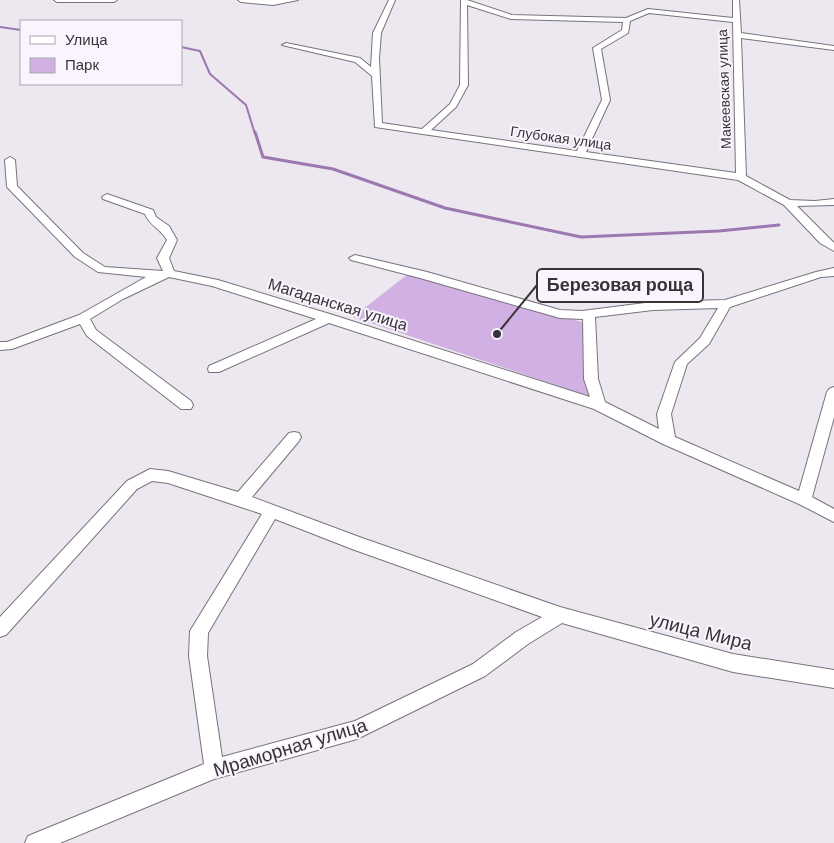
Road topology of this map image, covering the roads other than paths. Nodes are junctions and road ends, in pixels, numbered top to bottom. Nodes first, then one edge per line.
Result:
1 (56, 0) edge
2 (114, 0) edge
3 (241, 0) edge
4 (295, 0) edge
5 (392, 0) edge
6 (736, 0) edge
7 (464, 1) edge
8 (627, 20) junction
9 (736, 20) junction
10 (736, 35) junction
11 (286, 45) dead end
12 (834, 48) edge
13 (375, 58) junction
14 (357, 60) junction
15 (377, 77) junction
16 (424, 131) junction
17 (580, 154) junction
18 (10, 160) dead end
19 (740, 177) junction
20 (107, 197) dead end
21 (834, 202) edge
22 (788, 203) junction
23 (834, 248) edge
24 (355, 258) dead end
25 (834, 272) edge
26 (165, 274) junction
27 (726, 304) junction
28 (589, 315) junction
29 (83, 318) junction
30 (329, 318) junction
31 (3, 349) edge
32 (214, 369) dead end
33 (834, 392) edge
34 (186, 405) dead end
35 (599, 405) junction
36 (294, 438) dead end
37 (668, 440) junction
38 (241, 499) junction
39 (804, 500) junction
40 (272, 511) junction
41 (834, 516) edge
42 (560, 616) junction
43 (0, 629) edge
44 (834, 679) edge
45 (214, 769) junction
46 (35, 843) edge

1 - 2 street
3 - 4 street
5 - 13 street
6 - 9 street, Макеевская улица
7 - 8 street
7 - 16 street
8 - 9 street
8 - 17 street
9 - 10 street, Макеевская улица
10 - 12 street
10 - 19 street, Макеевская улица
11 - 14 street
13 - 14 street
13 - 15 street
14 - 15 street
15 - 16 street, Глубокая улица
16 - 17 street, Глубокая улица
17 - 19 street, Глубокая улица
18 - 26 street
19 - 22 street
20 - 26 street
21 - 22 street
22 - 23 street
24 - 28 street
25 - 27 street
26 - 29 street
26 - 30 street, Магаданская улица
27 - 28 street
27 - 37 street
28 - 35 street
29 - 31 street
29 - 34 street
30 - 32 street
30 - 35 street, Магаданская улица
33 - 39 street
35 - 37 street, Магаданская улица
36 - 38 street
37 - 39 street
38 - 40 street, улица Мира
38 - 43 street, улица Мира
39 - 41 street
40 - 42 street, улица Мира
40 - 45 street
42 - 44 street, улица Мира
42 - 45 street, Мраморная улица
45 - 46 street, Мраморная улица

